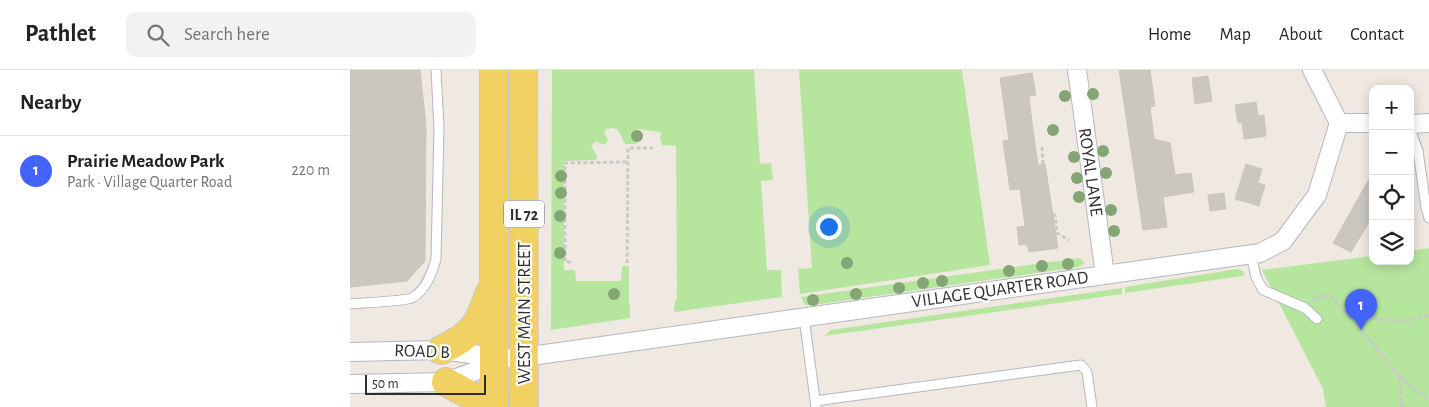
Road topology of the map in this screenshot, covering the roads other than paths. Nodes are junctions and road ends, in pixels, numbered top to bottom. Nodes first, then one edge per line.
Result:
1 (436, 70) edge
2 (494, 70) edge
3 (523, 70) edge
4 (1077, 70) edge
5 (1312, 70) edge
6 (1339, 123) junction
7 (1369, 123) edge
8 (1429, 123) edge
9 (1414, 124) edge
10 (1410, 130) edge
11 (1429, 218) edge
12 (1250, 254) junction
13 (1105, 275) junction
14 (494, 280) junction
15 (350, 304) edge
16 (804, 317) junction
17 (1317, 319) dead end
18 (441, 350) junction
19 (350, 352) edge
20 (524, 357) junction
21 (494, 359) junction
22 (446, 382) junction
23 (350, 384) edge
24 (816, 404) edge
25 (484, 407) edge
26 (494, 407) edge
27 (524, 407) edge
28 (1092, 407) edge

1 - 15 lane
2 - 14 main road, WEST MAIN STREET / IL 72
3 - 20 main road, WEST MAIN STREET / IL 72
4 - 13 street, ROYAL LANE
5 - 6 street
6 - 7 street
6 - 12 street, VILLAGE QUARTER ROAD
8 - 9 street
10 - 11 lane
12 - 13 street, VILLAGE QUARTER ROAD
12 - 17 lane
13 - 16 street, VILLAGE QUARTER ROAD
14 - 18 main road
14 - 21 main road, WEST MAIN STREET / IL 72
16 - 20 street, VILLAGE QUARTER ROAD
16 - 24 lane
18 - 19 street, ROAD B
18 - 21 street, ROAD B
20 - 21 street, ROAD B
20 - 27 main road, WEST MAIN STREET / IL 72
21 - 22 street, ROAD B
21 - 26 main road, WEST MAIN STREET / IL 72
22 - 23 street, ROAD B
22 - 25 main road
24 - 28 lane

